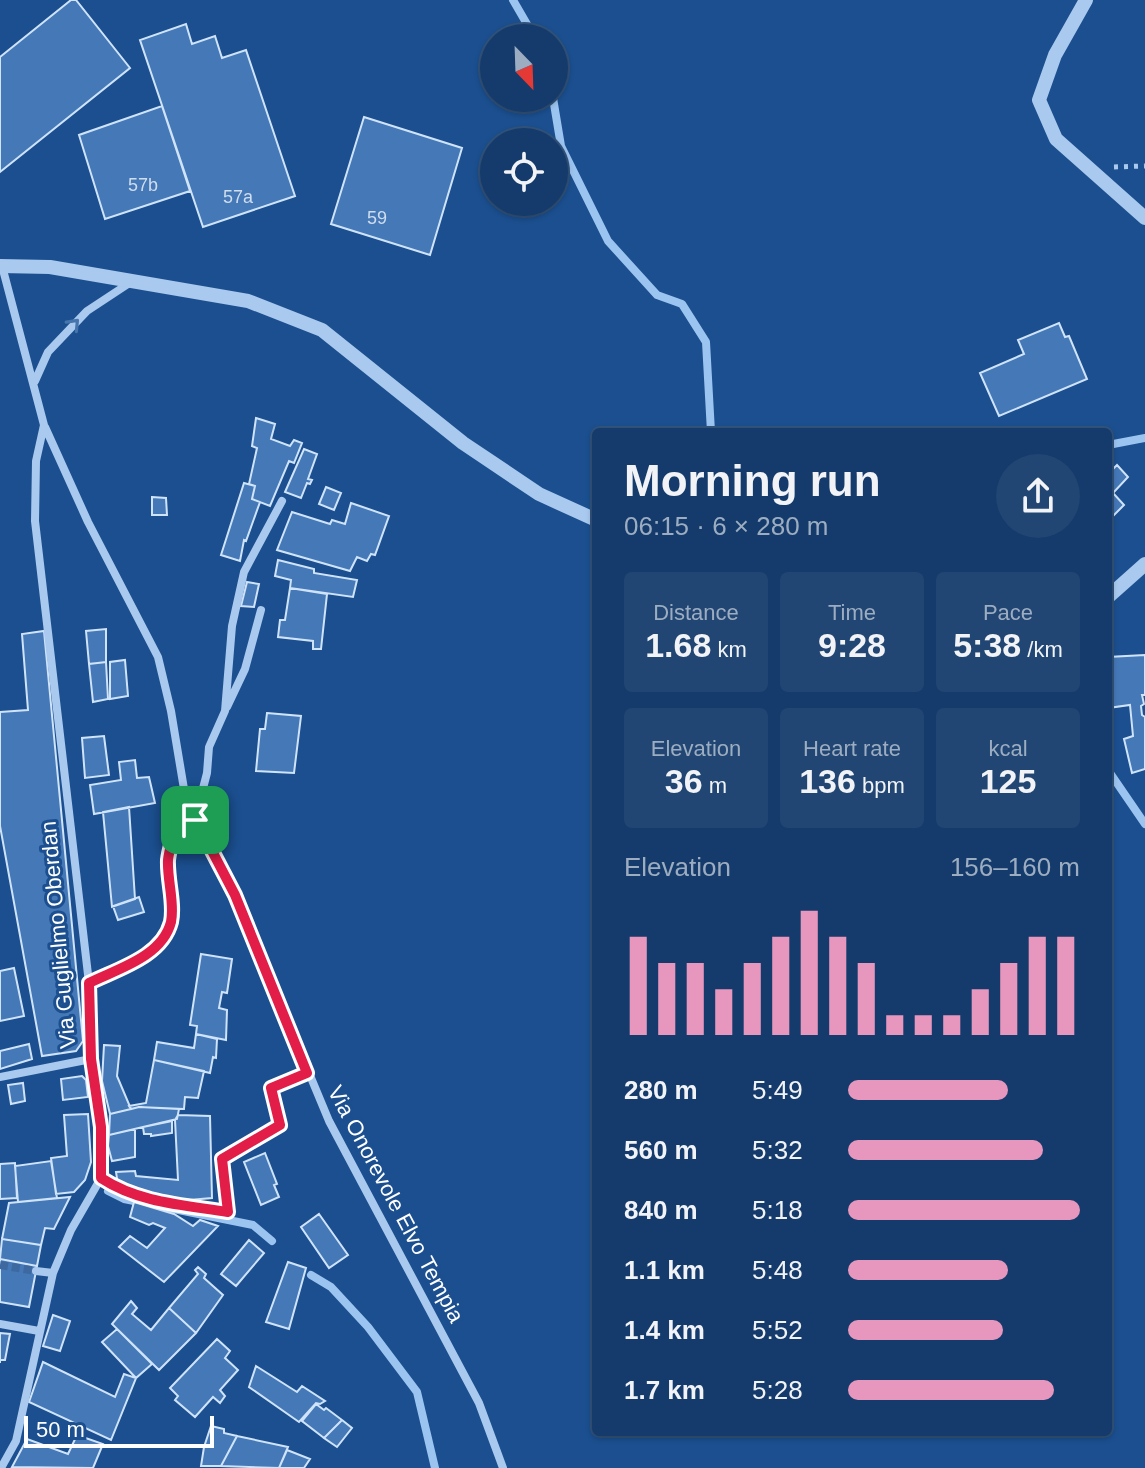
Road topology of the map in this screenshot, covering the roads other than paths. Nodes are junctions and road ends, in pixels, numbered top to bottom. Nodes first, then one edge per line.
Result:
1 (1086, 0) edge
2 (1145, 218) edge
3 (1, 266) edge
4 (131, 282) junction
5 (34, 382) junction
6 (44, 425) junction
7 (282, 501) dead end
8 (592, 518) edge
9 (1145, 564) edge
10 (1112, 593) edge
11 (261, 610) dead end
12 (225, 711) junction
13 (186, 801) junction
14 (195, 820) junction
15 (89, 983) junction
16 (91, 1059) junction
17 (0, 1077) edge
18 (36, 1271) tunnel mouth
19 (53, 1273) junction
20 (0, 1324) edge
21 (39, 1331) junction
22 (1, 1468) edge
23 (503, 1468) edge

1 - 2 street
3 - 4 street, Via Guglielmo Oberdan
3 - 5 street, Via Guglielmo Oberdan
5 -> 4 street
4 - 8 street, Via Guglielmo Oberdan
5 - 6 street, Via Guglielmo Oberdan
6 - 13 street, Via Onorevole Elvo Tempia
6 - 15 street, Via Guglielmo Oberdan
7 - 12 street
9 - 10 street
11 - 12 street
12 - 14 street
13 - 14 street, Via Onorevole Elvo Tempia
13 - 15 street
14 - 23 street, Via Onorevole Elvo Tempia
15 - 16 street, Via Guglielmo Oberdan
16 - 17 street
16 - 19 street, Via Guglielmo Oberdan
18 - 19 street
19 - 21 street, Via Guglielmo Oberdan
20 - 21 street
21 - 22 street, Via Guglielmo Oberdan

